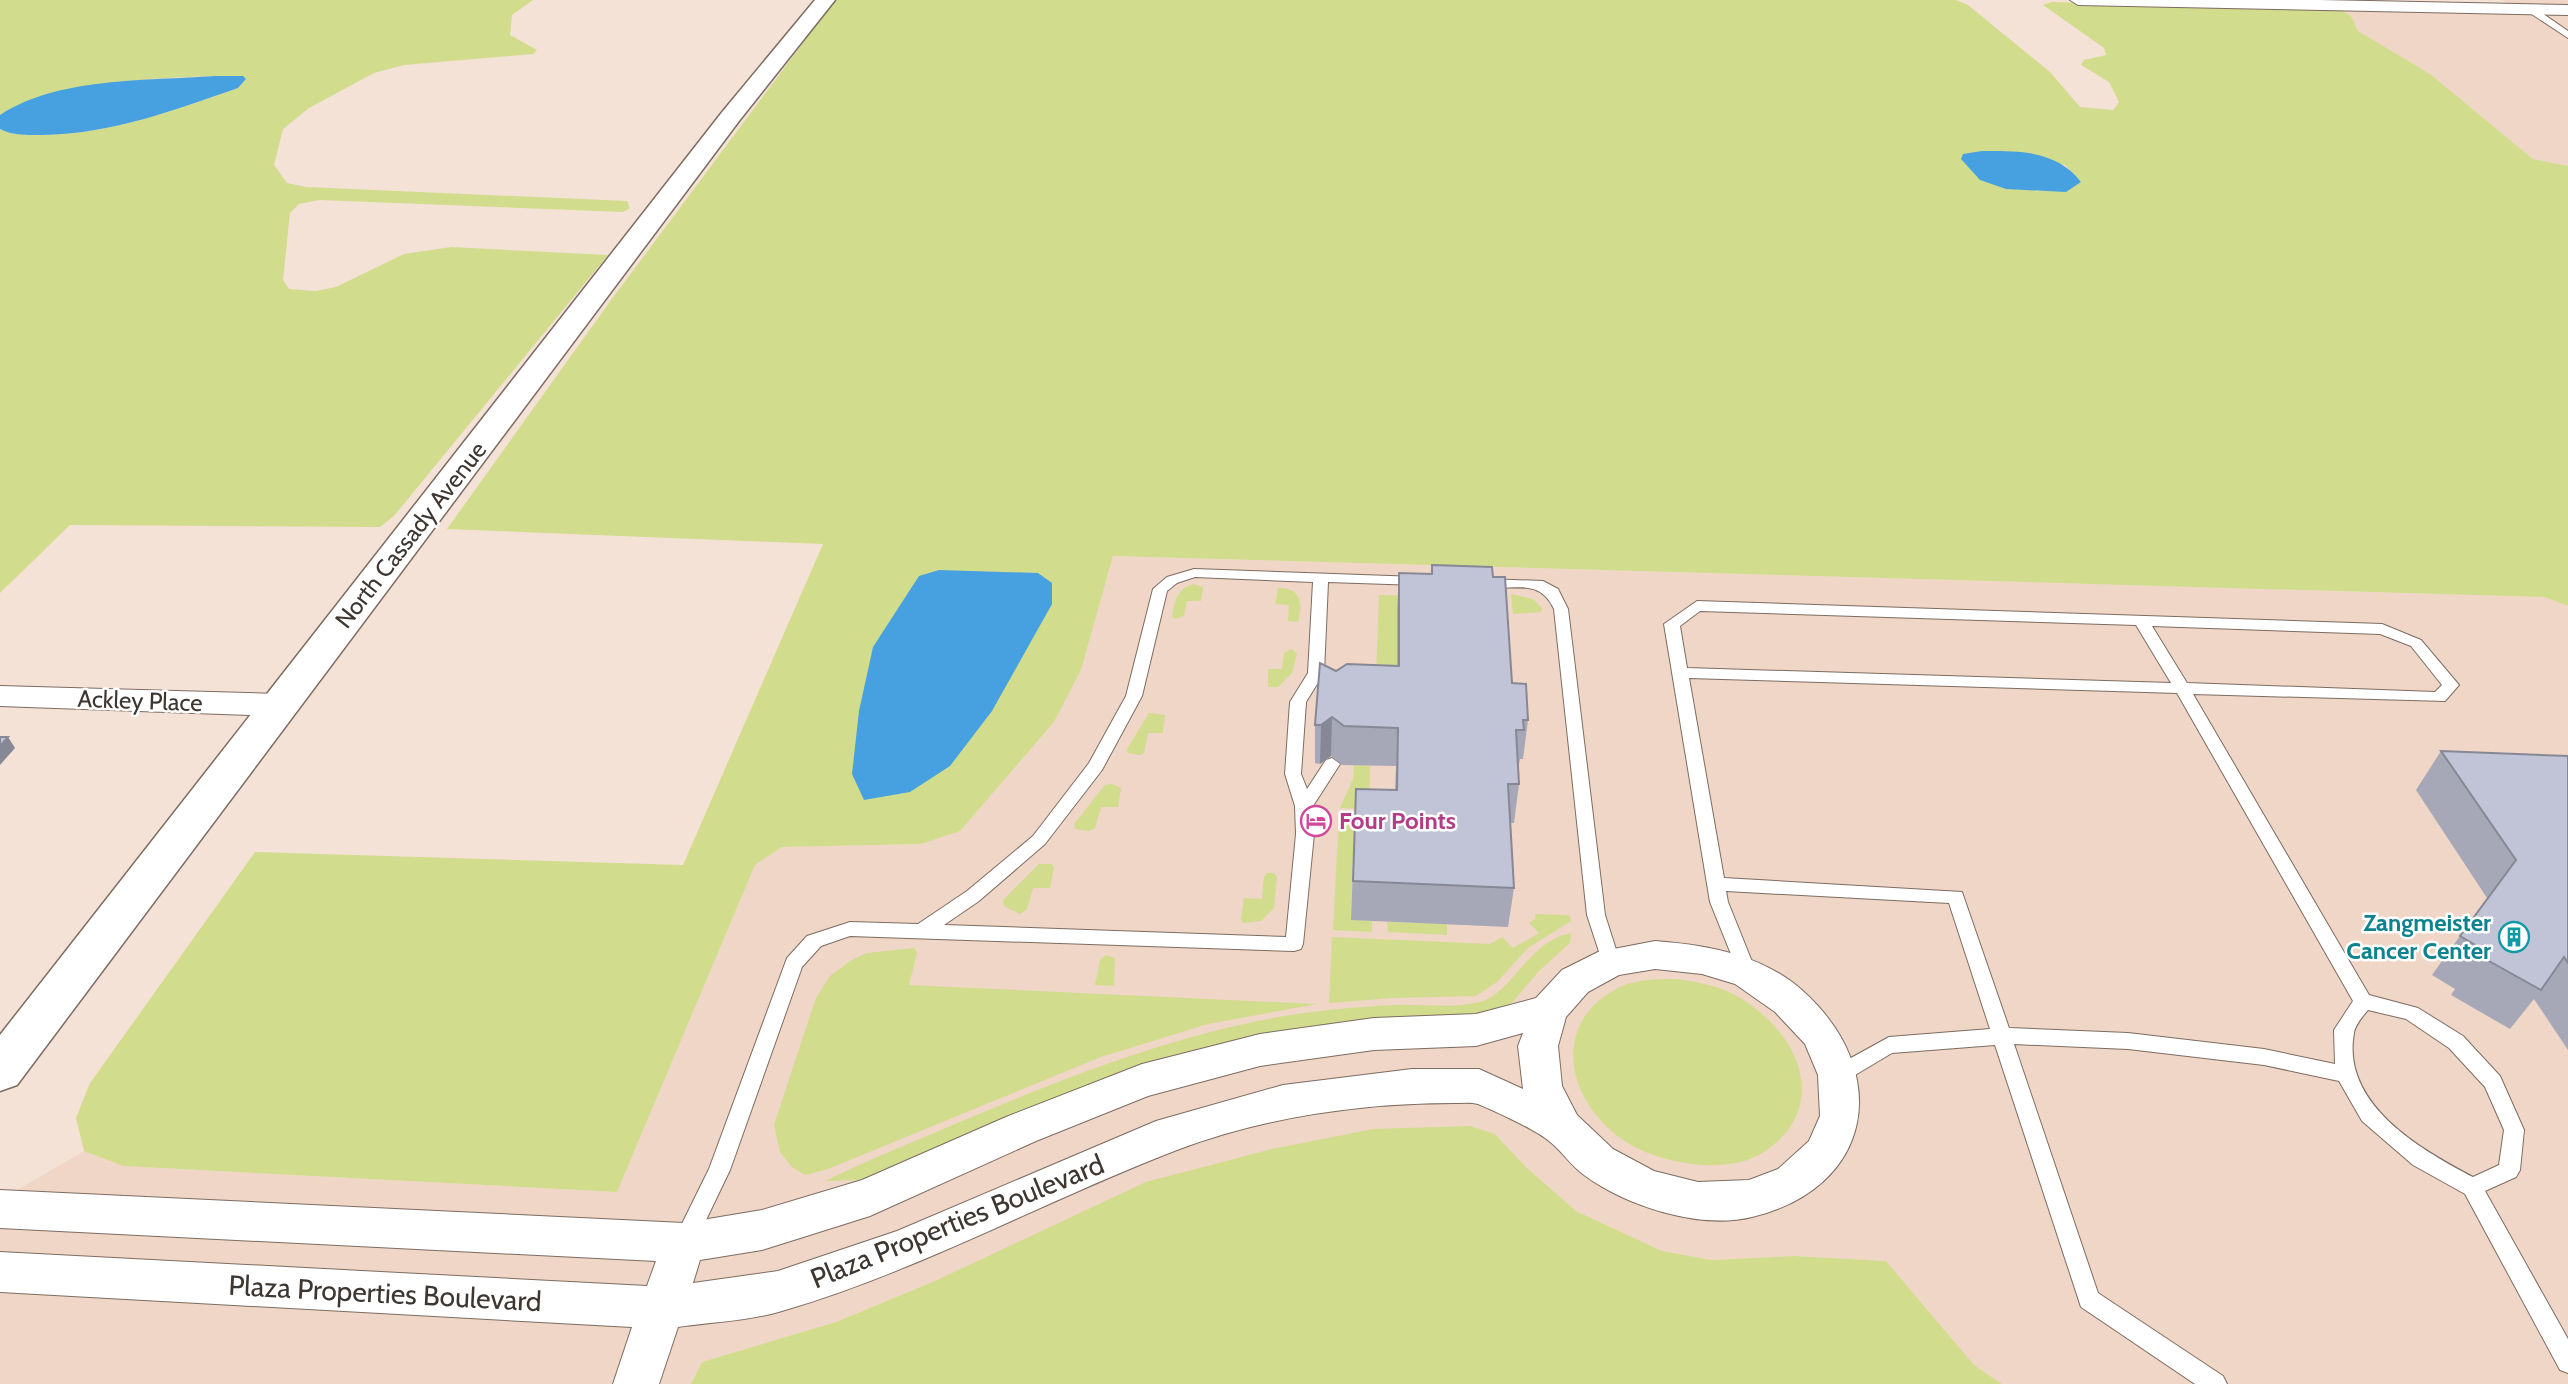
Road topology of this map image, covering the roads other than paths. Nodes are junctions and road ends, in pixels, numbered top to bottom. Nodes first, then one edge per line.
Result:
1 (825, 0) edge
2 (2078, 0) edge
3 (2375, 3) edge
4 (2530, 9) junction
5 (2568, 10) edge
6 (2568, 35) edge
7 (1321, 578) junction
8 (1430, 581) edge
9 (1470, 582) edge
10 (2141, 621) junction
11 (1316, 673) junction
12 (1680, 673) junction
13 (2182, 688) junction
14 (1329, 692) edge
15 (0, 696) edge
16 (279, 705) junction
17 (1332, 764) dead end
18 (1304, 806) junction
19 (1716, 884) junction
20 (922, 931) junction
21 (1611, 962) junction
22 (1748, 974) junction
23 (2362, 1001) junction
24 (1549, 1010) junction
25 (2002, 1036) junction
26 (0, 1071) edge
27 (2346, 1074) junction
28 (1838, 1075) junction
29 (1562, 1127) junction
30 (2472, 1186) junction
31 (0, 1209) edge
32 (684, 1243) junction
33 (0, 1272) edge
34 (663, 1308) junction
35 (2568, 1362) edge
36 (636, 1384) edge
37 (2215, 1384) edge

1 - 16 main road, North Cassady Avenue
2 - 3 street
3 - 4 street
4 - 5 street
4 - 6 lane
7 - 8 lane
7 - 11 lane
7 - 20 lane
9 - 21 lane
10 - 12 lane
10 - 13 lane
10 - 13 lane
11 - 14 lane
11 - 18 lane
12 - 13 lane
12 - 19 lane
13 - 23 lane
15 - 16 street, Ackley Place
16 - 26 main road, North Cassady Avenue
17 - 18 lane
18 - 20 lane
19 - 22 lane
19 - 25 lane
20 - 32 lane
21 - 22 street, Plaza Properties Boulevard
21 - 24 street, Plaza Properties Boulevard
22 - 28 street, Plaza Properties Boulevard
23 - 27 lane
23 - 30 lane
24 - 29 street, Plaza Properties Boulevard
24 - 32 street
25 - 27 lane
25 - 28 lane
25 - 37 lane
27 - 30 lane
28 - 29 street, Plaza Properties Boulevard
29 - 34 street, Plaza Properties Boulevard
30 - 35 lane
31 - 32 street
32 - 34 street
33 - 34 street, Plaza Properties Boulevard
34 - 36 street

